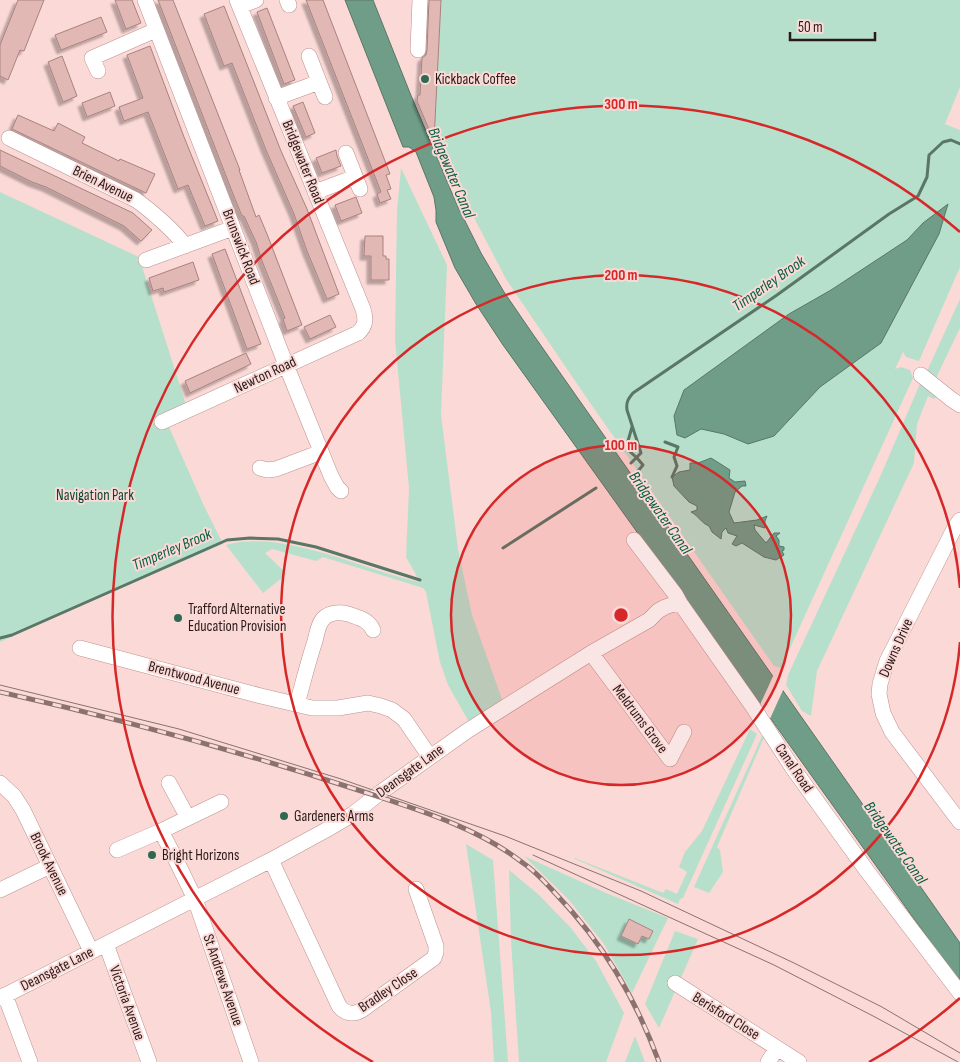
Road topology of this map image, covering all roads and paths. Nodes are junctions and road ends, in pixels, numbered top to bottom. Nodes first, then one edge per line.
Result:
1 (145, 0) edge
2 (256, 0) edge
3 (420, 0) edge
4 (238, 3) edge
5 (156, 30) junction
6 (418, 50) dead end
7 (309, 56) dead end
8 (98, 72) dead end
9 (319, 82) junction
10 (325, 97) dead end
11 (276, 98) junction
12 (9, 138) dead end
13 (346, 153) dead end
14 (315, 192) junction
15 (234, 228) junction
16 (185, 246) junction
17 (146, 260) dead end
18 (365, 324) joint
19 (286, 365) junction
20 (922, 376) dead end
21 (960, 405) edge
22 (162, 422) dead end
23 (321, 452) junction
24 (260, 468) dead end
25 (341, 492) dead end
26 (960, 520) edge
27 (634, 540) dead end
28 (680, 603) junction
29 (374, 630) dead end
30 (89, 645) dead end
31 (592, 654) junction
32 (297, 704) junction
33 (684, 732) dead end
34 (430, 757) junction
35 (0, 783) edge
36 (169, 783) dead end
37 (221, 802) dead end
38 (188, 818) junction
39 (960, 822) edge
40 (161, 831) junction
41 (117, 850) dead end
42 (271, 860) junction
43 (50, 866) junction
44 (416, 889) dead end
45 (0, 890) edge
46 (194, 899) junction
47 (106, 944) junction
48 (91, 951) junction
49 (674, 983) dead end
50 (960, 993) edge
51 (3, 997) edge
52 (777, 1048) junction
53 (30, 1062) edge
54 (149, 1062) edge
55 (251, 1062) edge
56 (768, 1062) edge
57 (799, 1062) edge

1 - 5 street, Brunswick Road
2 - 4 street
3 - 6 street
4 - 11 street, Bridgewater Road
5 - 8 street
5 - 15 street, Brunswick Road
7 - 9 street
9 - 10 street
9 - 11 street
11 - 14 street, Bridgewater Road
12 - 16 street, Brien Avenue
13 - 14 street
14 - 18 street, Bridgewater Road
15 - 16 street
15 - 19 street, Brunswick Road
16 - 17 street
18 - 19 street, Newton Road
19 - 22 street, Newton Road
19 - 23 street, Brunswick Road
20 - 21 street
23 - 24 street
23 - 25 street, Brunswick Road
26 - 39 street, Downs Drive
27 - 28 street, Canal Road
28 - 31 street, Deansgate Lane
28 - 50 street, Canal Road
29 - 32 street
30 - 32 street, Brentwood Avenue
31 - 33 street, Meldrums Grove
31 - 34 street, Deansgate Lane
32 - 34 street, Brentwood Avenue
34 - 42 street, Deansgate Lane
35 - 43 street, Brook Avenue
36 - 38 street
37 - 38 street
38 - 40 street
40 - 41 street
40 - 46 street, St Andrews Avenue
42 - 44 street, Bradley Close
42 - 46 street, Deansgate Lane
43 - 45 street
43 - 48 street, Brook Avenue
46 - 47 street, Deansgate Lane
46 - 55 street, St Andrews Avenue
47 - 48 street, Deansgate Lane
47 - 54 street, Victoria Avenue
48 - 51 street, Deansgate Lane
49 - 52 street, Berisford Close
51 - 53 street
52 - 56 street
52 - 57 street, Berisford Close

